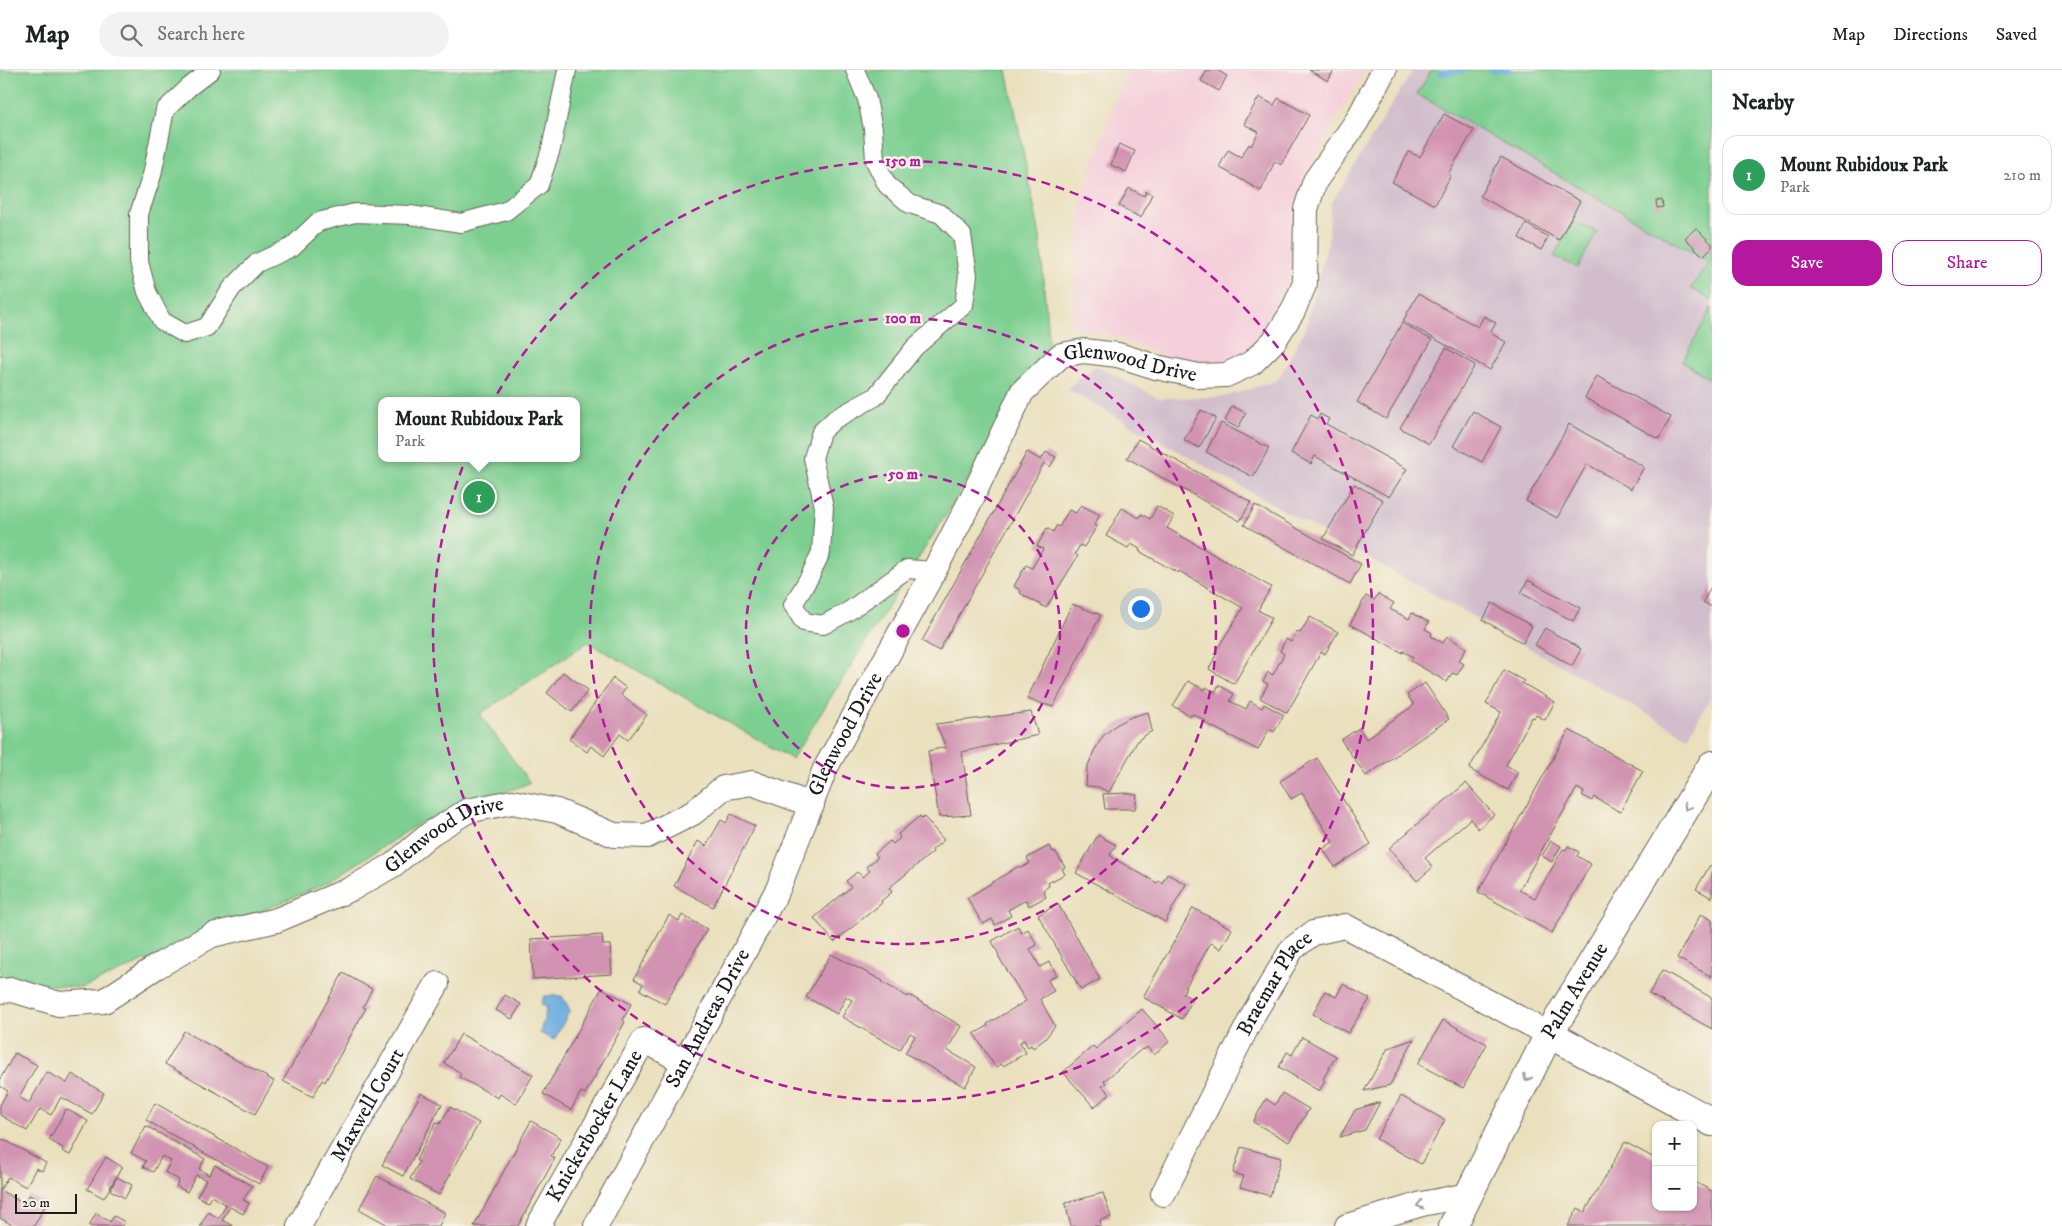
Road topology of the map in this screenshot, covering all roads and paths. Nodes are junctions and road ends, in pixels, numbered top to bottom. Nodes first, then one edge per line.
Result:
1 (212, 70) edge
2 (567, 70) edge
3 (855, 70) edge
4 (1384, 70) edge
5 (934, 571) junction
6 (1712, 765) edge
7 (812, 805) junction
8 (437, 984) dead end
9 (0, 991) edge
10 (1549, 1034) junction
11 (684, 1062) junction
12 (1712, 1122) edge
13 (1163, 1194) dead end
14 (1468, 1195) junction
15 (299, 1226) edge
16 (538, 1226) edge
17 (596, 1226) edge
18 (1347, 1226) edge
19 (1453, 1226) edge

1 - 2 street
3 - 5 street
4 - 5 street, Glenwood Drive
5 - 7 street, Glenwood Drive
6 -> 10 street, Palm Avenue
7 - 9 street, Glenwood Drive
7 - 11 street, San Andreas Drive
8 - 15 street, Maxwell Court
10 - 12 street
10 - 13 street, Braemar Place
10 -> 14 street, Palm Avenue
11 - 16 street, Knickerbocker Lane
11 - 17 street, San Andreas Drive
14 -> 18 street
14 - 19 street, Palm Avenue

